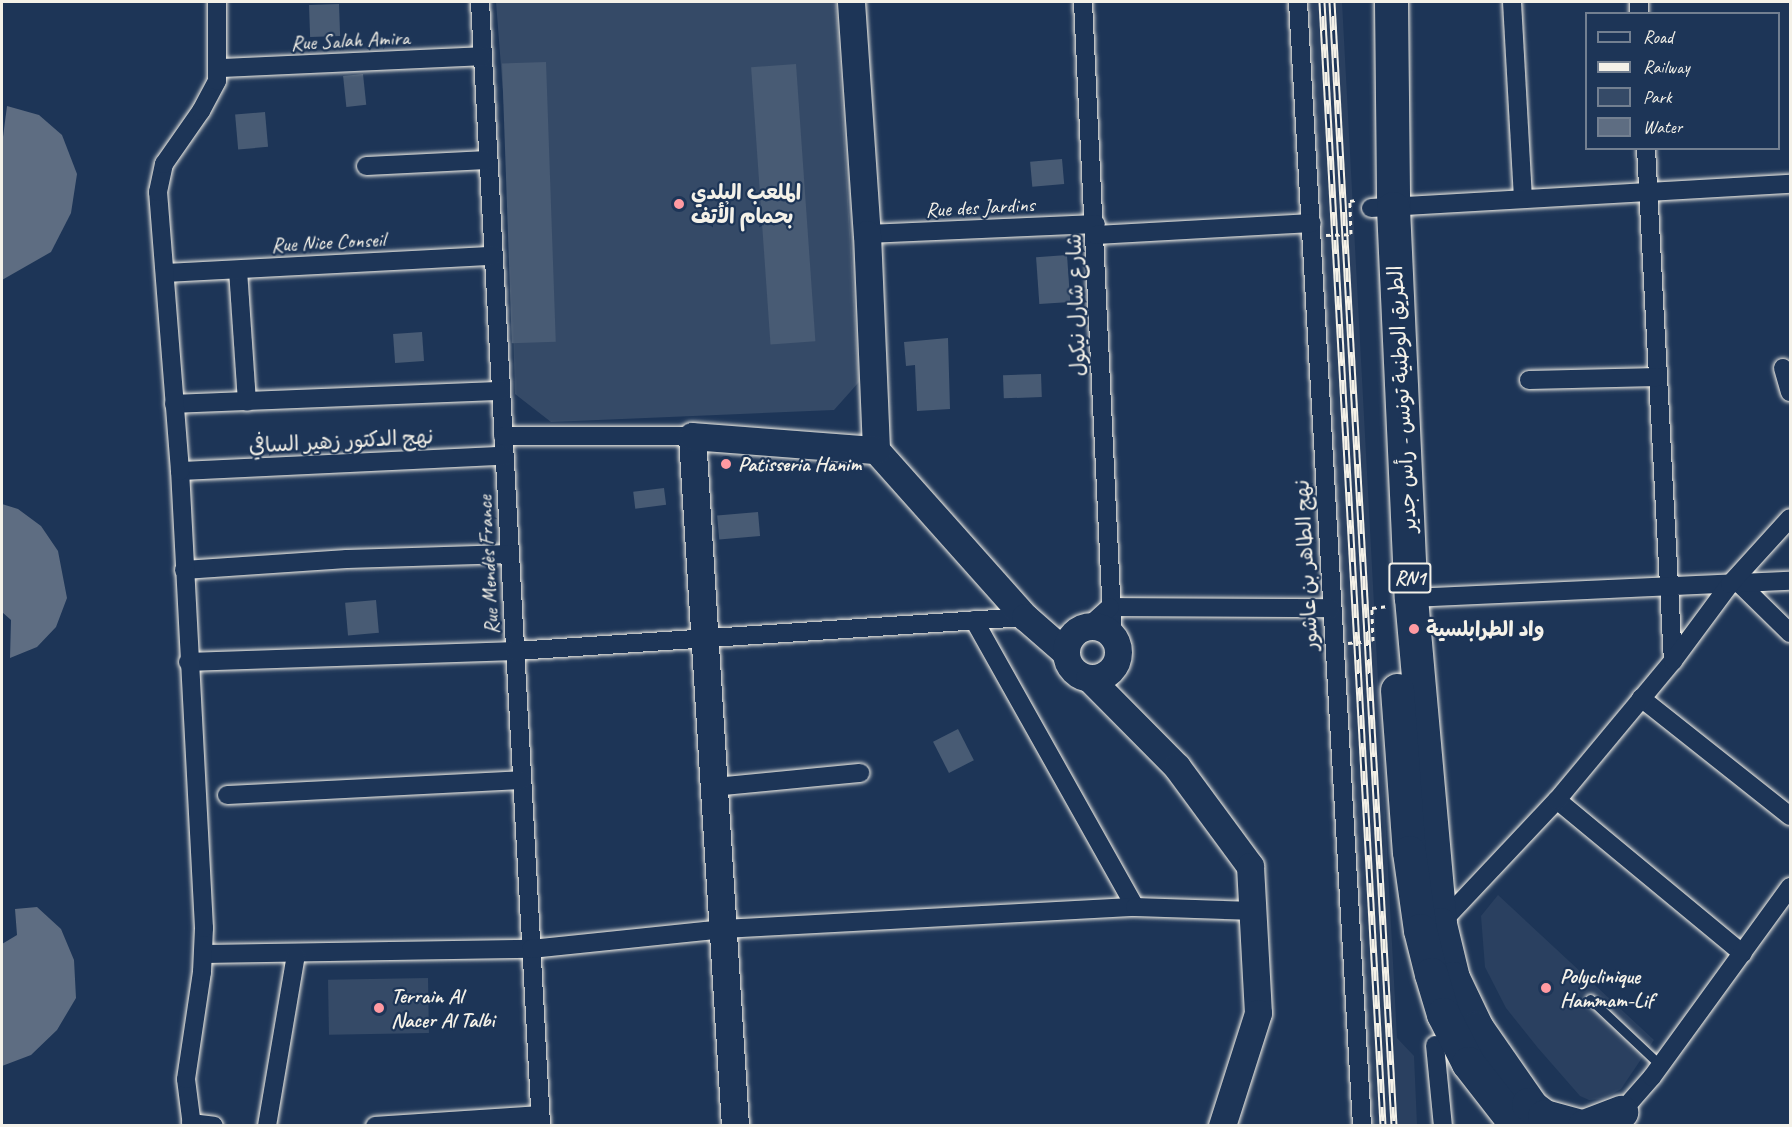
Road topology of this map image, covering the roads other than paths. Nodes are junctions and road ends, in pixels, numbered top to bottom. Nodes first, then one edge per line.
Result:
1 (217, 2) edge
2 (480, 2) edge
3 (1083, 2) edge
4 (1298, 2) edge
5 (1369, 2) edge
6 (1391, 2) edge
7 (1512, 2) edge
8 (855, 5) edge
9 (483, 56) junction
10 (220, 68) junction
11 (1646, 150) edge
12 (488, 160) junction
13 (366, 165) dead end
14 (1791, 184) edge
15 (1648, 190) junction
16 (1523, 196) junction
17 (1371, 206) junction
18 (1312, 223) junction
19 (1096, 229) junction
20 (867, 234) junction
21 (494, 256) junction
22 (237, 270) junction
23 (165, 273) junction
24 (1783, 368) dead end
25 (1658, 377) junction
26 (1528, 380) dead end
27 (501, 391) junction
28 (1791, 392) edge
29 (247, 402) junction
30 (174, 404) junction
31 (503, 436) junction
32 (692, 436) junction
33 (876, 450) junction
34 (504, 456) junction
35 (180, 471) junction
36 (1791, 518) edge
37 (510, 554) junction
38 (184, 570) junction
39 (1791, 581) edge
40 (1735, 584) junction
41 (1669, 588) junction
42 (1392, 604) junction
43 (1110, 607) junction
44 (1331, 608) junction
45 (1025, 617) junction
46 (974, 620) junction
47 (1791, 633) edge
48 (706, 636) junction
49 (1092, 641) junction
50 (515, 651) junction
51 (1673, 661) junction
52 (188, 663) junction
53 (1641, 698) junction
54 (1124, 715) junction
55 (860, 773) dead end
56 (522, 780) junction
57 (714, 787) junction
58 (227, 795) dead end
59 (1557, 800) junction
60 (1791, 816) edge
61 (1791, 887) edge
62 (1135, 907) junction
63 (1255, 911) junction
64 (1440, 924) junction
65 (723, 929) junction
66 (531, 950) junction
67 (204, 954) junction
68 (1743, 954) junction
69 (296, 955) junction
70 (1590, 999) dead end
71 (1435, 1045) dead end
72 (1656, 1071) junction
73 (1530, 1118) edge
74 (541, 1120) edge
75 (1619, 1121) edge
76 (192, 1124) edge
77 (214, 1125) edge
78 (267, 1125) edge
79 (375, 1125) edge
80 (735, 1125) edge
81 (1222, 1125) edge
82 (1362, 1125) edge
83 (1443, 1125) edge
84 (1582, 1125) edge

1 - 10 street
2 - 9 street, Rue Mendès France
3 - 19 street, شارع شارل نيكول
4 - 18 street, نهج الطاهر بن عاشور
5 - 17 highway, الطريق الوطنية تونس - رأس جدير / RN1
6 - 17 highway, الطريق الوطنية تونس - رأس جدير / RN1
7 - 16 street
8 - 20 street
9 - 10 street, Rue Salah Amira
9 - 12 street, Rue Mendès France
10 - 23 street
11 - 15 street
12 - 13 street
12 - 21 street, Rue Mendès France
14 - 15 street
15 - 16 street
15 - 25 street
16 - 17 street
17 - 42 highway, الطريق الوطنية تونس - رأس جدير / RN1
18 - 19 street, Rue des Jardins
18 - 44 street, نهج الطاهر بن عاشور
19 - 20 street, Rue des Jardins
19 - 43 street, شارع شارل نيكول
20 - 33 street
21 - 22 street, Rue Nice Conseil
21 - 27 street, Rue Mendès France
22 - 23 street, Rue Nice Conseil
22 - 29 street
23 - 30 street
24 - 28 street
25 - 26 street
25 - 41 street
27 - 29 street
27 - 31 street, Rue Mendès France
29 - 30 street
30 - 35 street
31 - 32 street
31 - 34 street, Rue Mendès France
32 - 33 street
32 - 48 street
33 - 45 street
34 - 35 street, نهج الدكتور زهير السافي
34 - 37 street, Rue Mendès France
35 - 38 street
36 - 40 street
37 - 38 street
37 - 50 street, Rue Mendès France
38 - 52 street
39 - 40 street
40 - 41 street
40 - 47 street
40 - 51 street
41 - 42 street
41 - 51 street
42 - 64 highway, الطريق الوطنية تونس - رأس جدير / RN1
42 - 73 highway, الطريق الوطنية تونس - رأس جدير / RN1
43 - 44 street
43 - 49 street, شارع شارل نيكول
44 - 82 street, نهج الطاهر بن عاشور
45 - 46 street
45 - 49 street
46 - 48 street
46 - 62 street
48 - 50 street
48 - 57 street
49 - 54 street
49 - 54 street
50 - 52 street
50 - 56 street, Rue Mendès France
51 - 53 street
52 - 67 street
53 - 59 street
53 - 60 street
54 - 63 street
55 - 57 street
56 - 58 street
56 - 66 street, Rue Mendès France
57 - 65 street
59 - 64 street
59 - 68 street
61 - 68 street
62 - 63 street
62 - 65 street
63 - 81 street
64 - 73 highway, الطريق الوطنية تونس - رأس جدير / RN1
65 - 66 street
65 - 80 street
66 - 69 street
66 - 74 street, Rue Mendès France
67 - 69 street
67 - 76 street
68 - 72 street
69 - 78 street
70 - 72 lane
71 - 83 street
72 - 75 street
73 - 84 highway
74 - 79 street
75 - 84 highway
76 - 77 street

